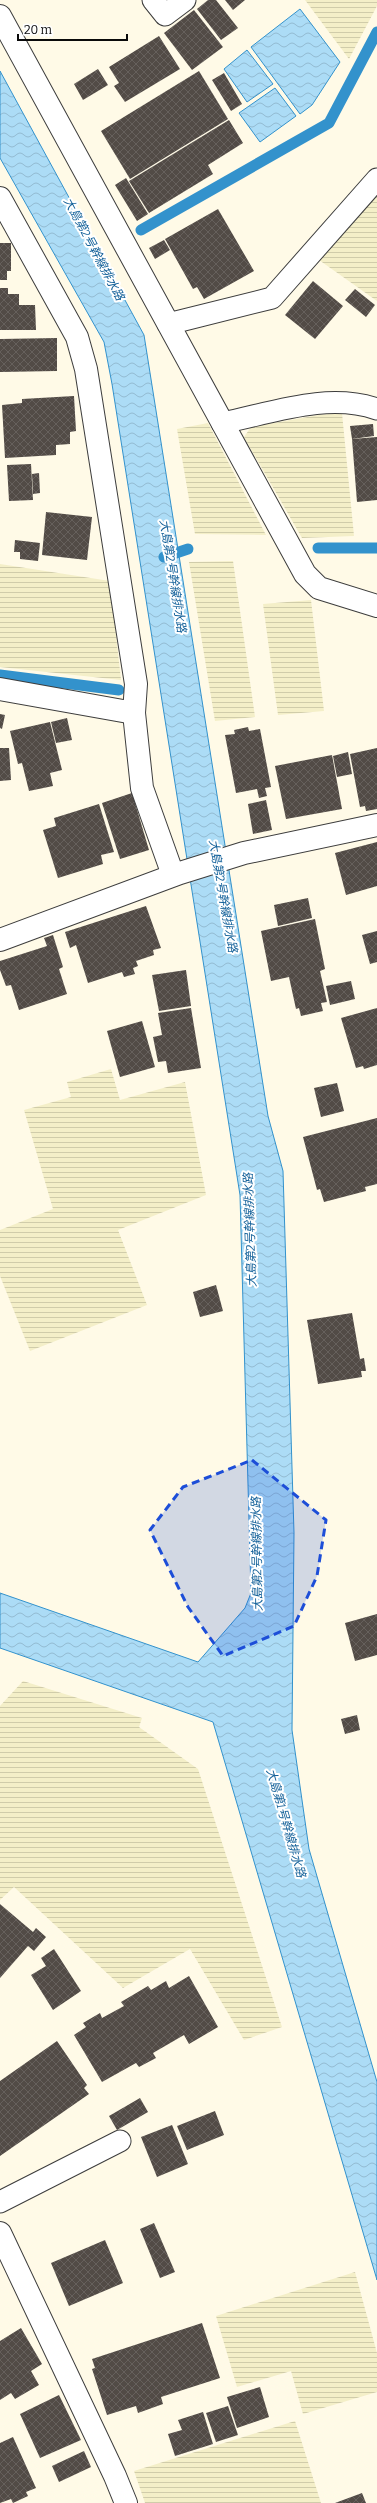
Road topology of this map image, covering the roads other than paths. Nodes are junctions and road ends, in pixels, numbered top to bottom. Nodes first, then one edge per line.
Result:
1 (6, 0) edge
2 (153, 0) edge
3 (185, 0) edge
4 (0, 5) edge
5 (0, 16) edge
6 (377, 180) edge
7 (0, 198) edge
8 (168, 324) junction
9 (377, 409) edge
10 (222, 423) junction
11 (377, 606) edge
12 (0, 690) edge
13 (134, 713) junction
14 (377, 825) edge
15 (177, 874) junction
16 (0, 940) edge
17 (120, 2141) dead end
18 (0, 2202) edge
19 (0, 2233) edge
20 (126, 2503) edge

1 - 4 street
2 - 3 lane
5 - 8 street
6 - 8 lane
7 - 13 street
8 - 10 street
9 - 10 lane
10 - 11 street
12 - 13 street
13 - 15 street
14 - 15 street
15 - 16 street
17 - 18 lane
19 - 20 street

